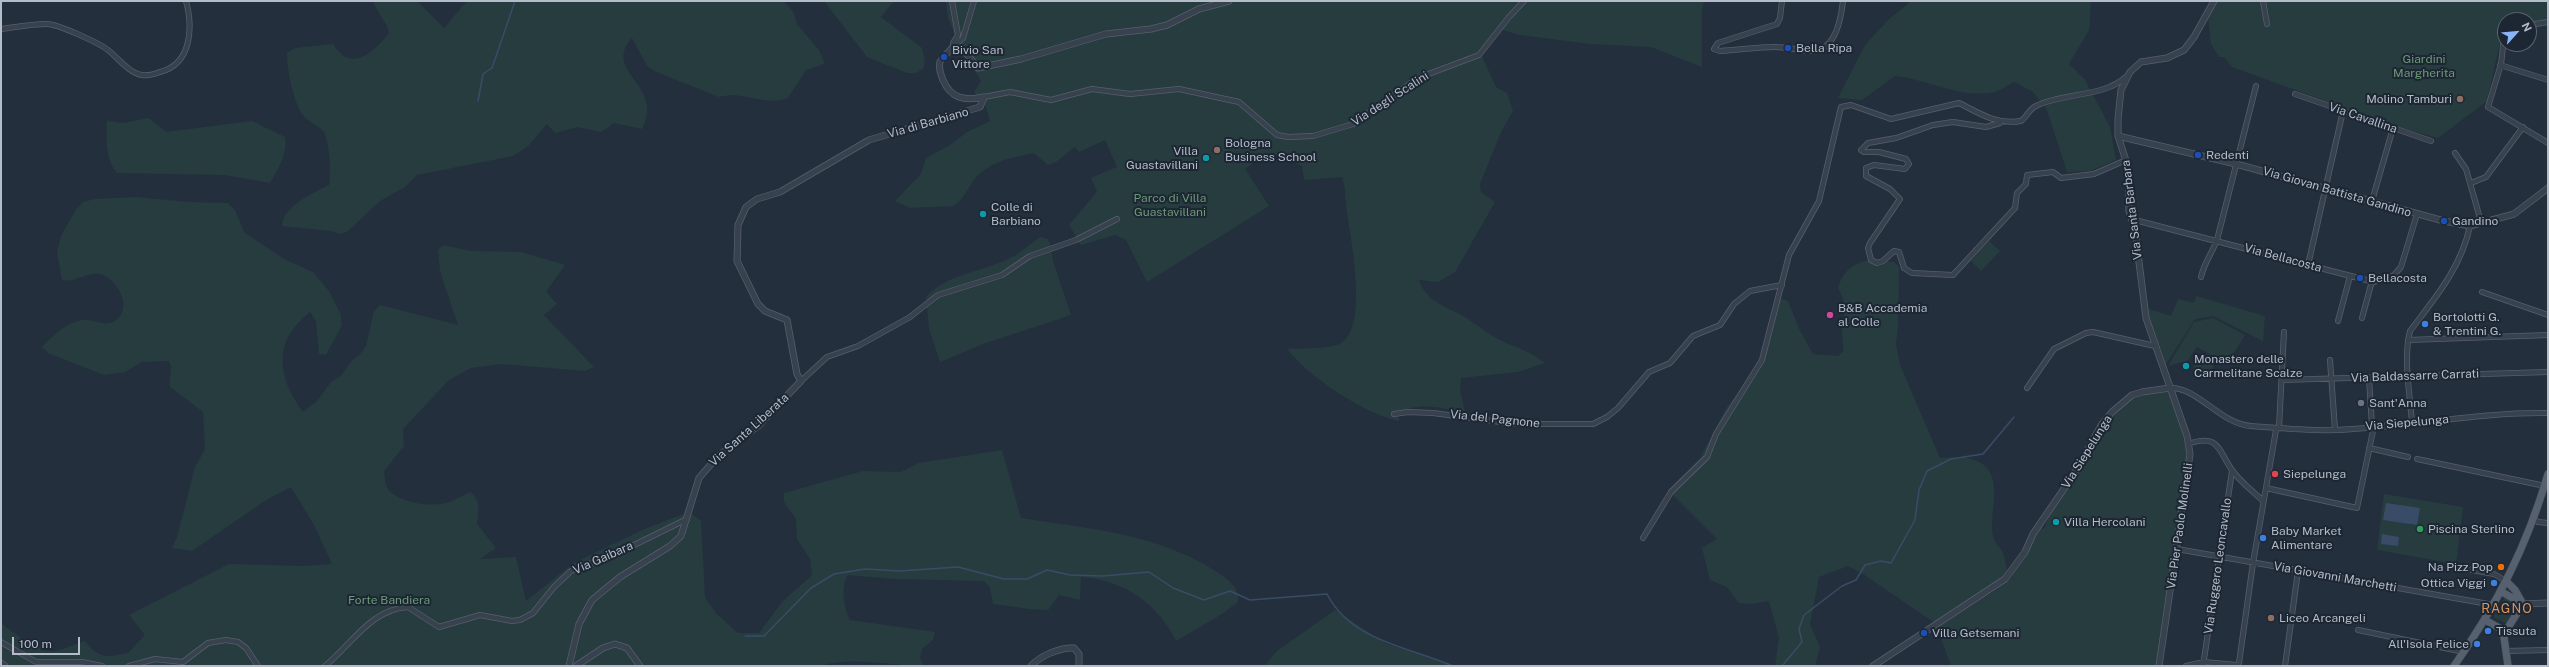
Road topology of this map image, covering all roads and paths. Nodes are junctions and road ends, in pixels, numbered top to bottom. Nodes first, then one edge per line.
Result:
1 (186, 1) edge
2 (952, 1) edge
3 (974, 1) edge
4 (1229, 1) edge
5 (1524, 1) edge
6 (1782, 1) edge
7 (1843, 1) edge
8 (2214, 1) edge
9 (2263, 1) edge
10 (2548, 22) edge
11 (2267, 24) dead end
12 (2537, 24) edge
13 (1, 29) edge
14 (954, 46) junction
15 (2502, 52) edge
16 (2500, 65) junction
17 (2128, 75) junction
18 (2548, 80) edge
19 (2256, 86) dead end
20 (2294, 94) dead end
21 (984, 97) junction
22 (2344, 111) junction
23 (2000, 123) junction
24 (2523, 127) junction
25 (2393, 128) junction
26 (2118, 136) junction
27 (2431, 140) dead end
28 (2548, 143) edge
29 (2455, 153) dead end
30 (2126, 160) junction
31 (2236, 164) junction
32 (2470, 183) junction
33 (2326, 188) junction
34 (2548, 188) edge
35 (2372, 201) junction
36 (2417, 214) junction
37 (2131, 218) junction
38 (1117, 219) dead end
39 (2481, 222) junction
40 (2470, 226) junction
41 (2217, 240) junction
42 (2308, 265) junction
43 (2350, 276) junction
44 (2201, 277) dead end
45 (2372, 281) junction
46 (1782, 285) junction
47 (2482, 292) dead end
48 (2548, 315) edge
49 (2362, 318) dead end
50 (2338, 321) dead end
51 (2284, 332) dead end
52 (2548, 335) edge
53 (2408, 340) junction
54 (2155, 346) junction
55 (2330, 360) dead end
56 (2548, 372) edge
57 (2409, 376) junction
58 (2369, 378) junction
59 (2332, 379) junction
60 (2282, 380) junction
61 (801, 381) junction
62 (2027, 388) dead end
63 (2170, 388) junction
64 (2548, 413) edge
65 (1394, 414) dead end
66 (2412, 422) junction
67 (2373, 426) junction
68 (2279, 427) junction
69 (2335, 430) junction
70 (2188, 444) junction
71 (2369, 448) junction
72 (2408, 457) dead end
73 (2417, 459) dead end
74 (2232, 471) junction
75 (2548, 474) edge
76 (2545, 486) junction
77 (2266, 488) junction
78 (2264, 501) junction
79 (2534, 519) junction
80 (687, 520) junction
81 (2548, 523) edge
82 (1643, 538) dead end
83 (2177, 549) junction
84 (2219, 556) junction
85 (2253, 563) junction
86 (2467, 569) dead end
87 (2298, 571) junction
88 (2507, 582) junction
89 (2502, 592) junction
90 (2548, 603) edge
91 (2523, 604) junction
92 (2494, 605) junction
93 (2485, 620) junction
94 (2358, 630) dead end
95 (2503, 630) junction
96 (1, 642) edge
97 (2548, 650) edge
98 (2506, 651) junction
99 (2464, 652) junction
100 (1, 663) edge
101 (2203, 664) edge
102 (2238, 665) edge
103 (4, 666) edge
104 (102, 666) edge
105 (129, 666) edge
106 (258, 666) edge
107 (325, 666) edge
108 (569, 666) edge
109 (576, 666) edge
110 (640, 666) edge
111 (1031, 666) edge
112 (1079, 666) edge
113 (1873, 666) edge
114 (2159, 666) edge
115 (2186, 666) edge
116 (2285, 666) edge
117 (2454, 666) edge
118 (2508, 666) edge

1 - 13 street
2 - 14 street
3 - 14 street
4 - 14 street
5 - 21 street, Via degli Scalini
6 - 7 street
8 - 17 street
9 - 11 street
10 - 12 street
14 - 21 street, Via di Barbiano
15 - 16 street
16 - 18 street
16 - 24 street
17 - 23 street
17 - 26 street, Via Santa Barbara
19 - 31 street
20 - 22 street, Via Cavallina
21 - 61 street, Via di Barbiano
22 - 25 street, Via Cavallina
22 - 33 street
23 - 30 street
23 - 46 street
24 - 28 street
24 - 32 street
25 - 27 street, Via Cavallina
25 - 35 street
26 - 30 street, Via Santa Barbara
26 - 31 street, Via Giovan Battista Gandino
29 - 32 street
30 - 37 street, Via Santa Barbara
31 - 33 street, Via Giovan Battista Gandino
31 - 41 street
32 - 39 street
33 - 35 street, Via Giovan Battista Gandino
33 - 42 street
34 - 39 street
35 - 36 street, Via Giovan Battista Gandino
36 - 40 street, Via Giovan Battista Gandino
36 - 45 street, Via Bellacosta
37 - 41 street, Via Bellacosta
37 - 54 street, Via Santa Barbara
38 - 61 street, Via Santa Liberata
39 - 40 street
40 - 53 street
41 - 42 street, Via Bellacosta
41 - 44 street
42 - 43 street, Via Bellacosta
43 - 45 street, Via Bellacosta
43 - 50 street
45 - 49 street
46 - 65 street, Via del Pagnone
46 - 82 street
47 - 48 street
51 - 60 street
52 - 53 street
53 - 57 street
54 - 62 street
54 - 63 street, Via Santa Barbara
55 - 59 street
56 - 57 street, Via Baldassarre Carrati
57 - 58 street, Via Baldassarre Carrati
57 - 66 street
58 - 59 street, Via Baldassarre Carrati
58 - 67 street
59 - 60 street, Via Baldassarre Carrati
59 - 69 street
60 - 68 street
61 - 80 street, Via Santa Liberata
63 - 68 street, Via Siepelunga
63 - 70 street, Via Pier Paolo Molinelli
63 - 113 street, Via Siepelunga
64 - 66 street, Via Siepelunga
66 - 67 street, Via Siepelunga
67 - 69 street, Via Siepelunga
67 - 71 street
68 - 69 street, Via Siepelunga
68 - 77 street
70 - 74 street
70 - 83 street, Via Pier Paolo Molinelli
71 - 72 street
71 - 77 street
73 - 76 street
74 - 78 street
74 - 84 street, Via Ruggero Leoncavallo
75 - 76 main road
76 - 79 main road
77 - 78 street
78 - 85 street
79 - 81 street
79 - 88 main road
80 - 107 street, Via Gaibara
80 - 108 street, Via Santa Liberata
83 - 84 street, Via Giovanni Marchetti
83 - 114 street, Via Pier Paolo Molinelli
84 - 85 street, Via Giovanni Marchetti
84 - 101 street, Via Ruggero Leoncavallo
85 - 87 street, Via Giovanni Marchetti
85 - 102 street
86 - 88 street
87 - 92 street, Via Giovanni Marchetti
87 - 116 street
88 - 89 main road
88 - 91 main road
89 - 91 main road
89 - 92 main road
90 - 91 street
91 - 95 main road
92 - 93 main road
93 - 95 main road
93 - 99 main road
94 - 99 street
95 - 98 main road
96 - 104 street
97 - 98 street
98 - 118 main road
99 - 117 main road
100 - 103 street
101 - 102 street
101 - 115 street
105 - 106 street
109 - 110 street
111 - 112 street

